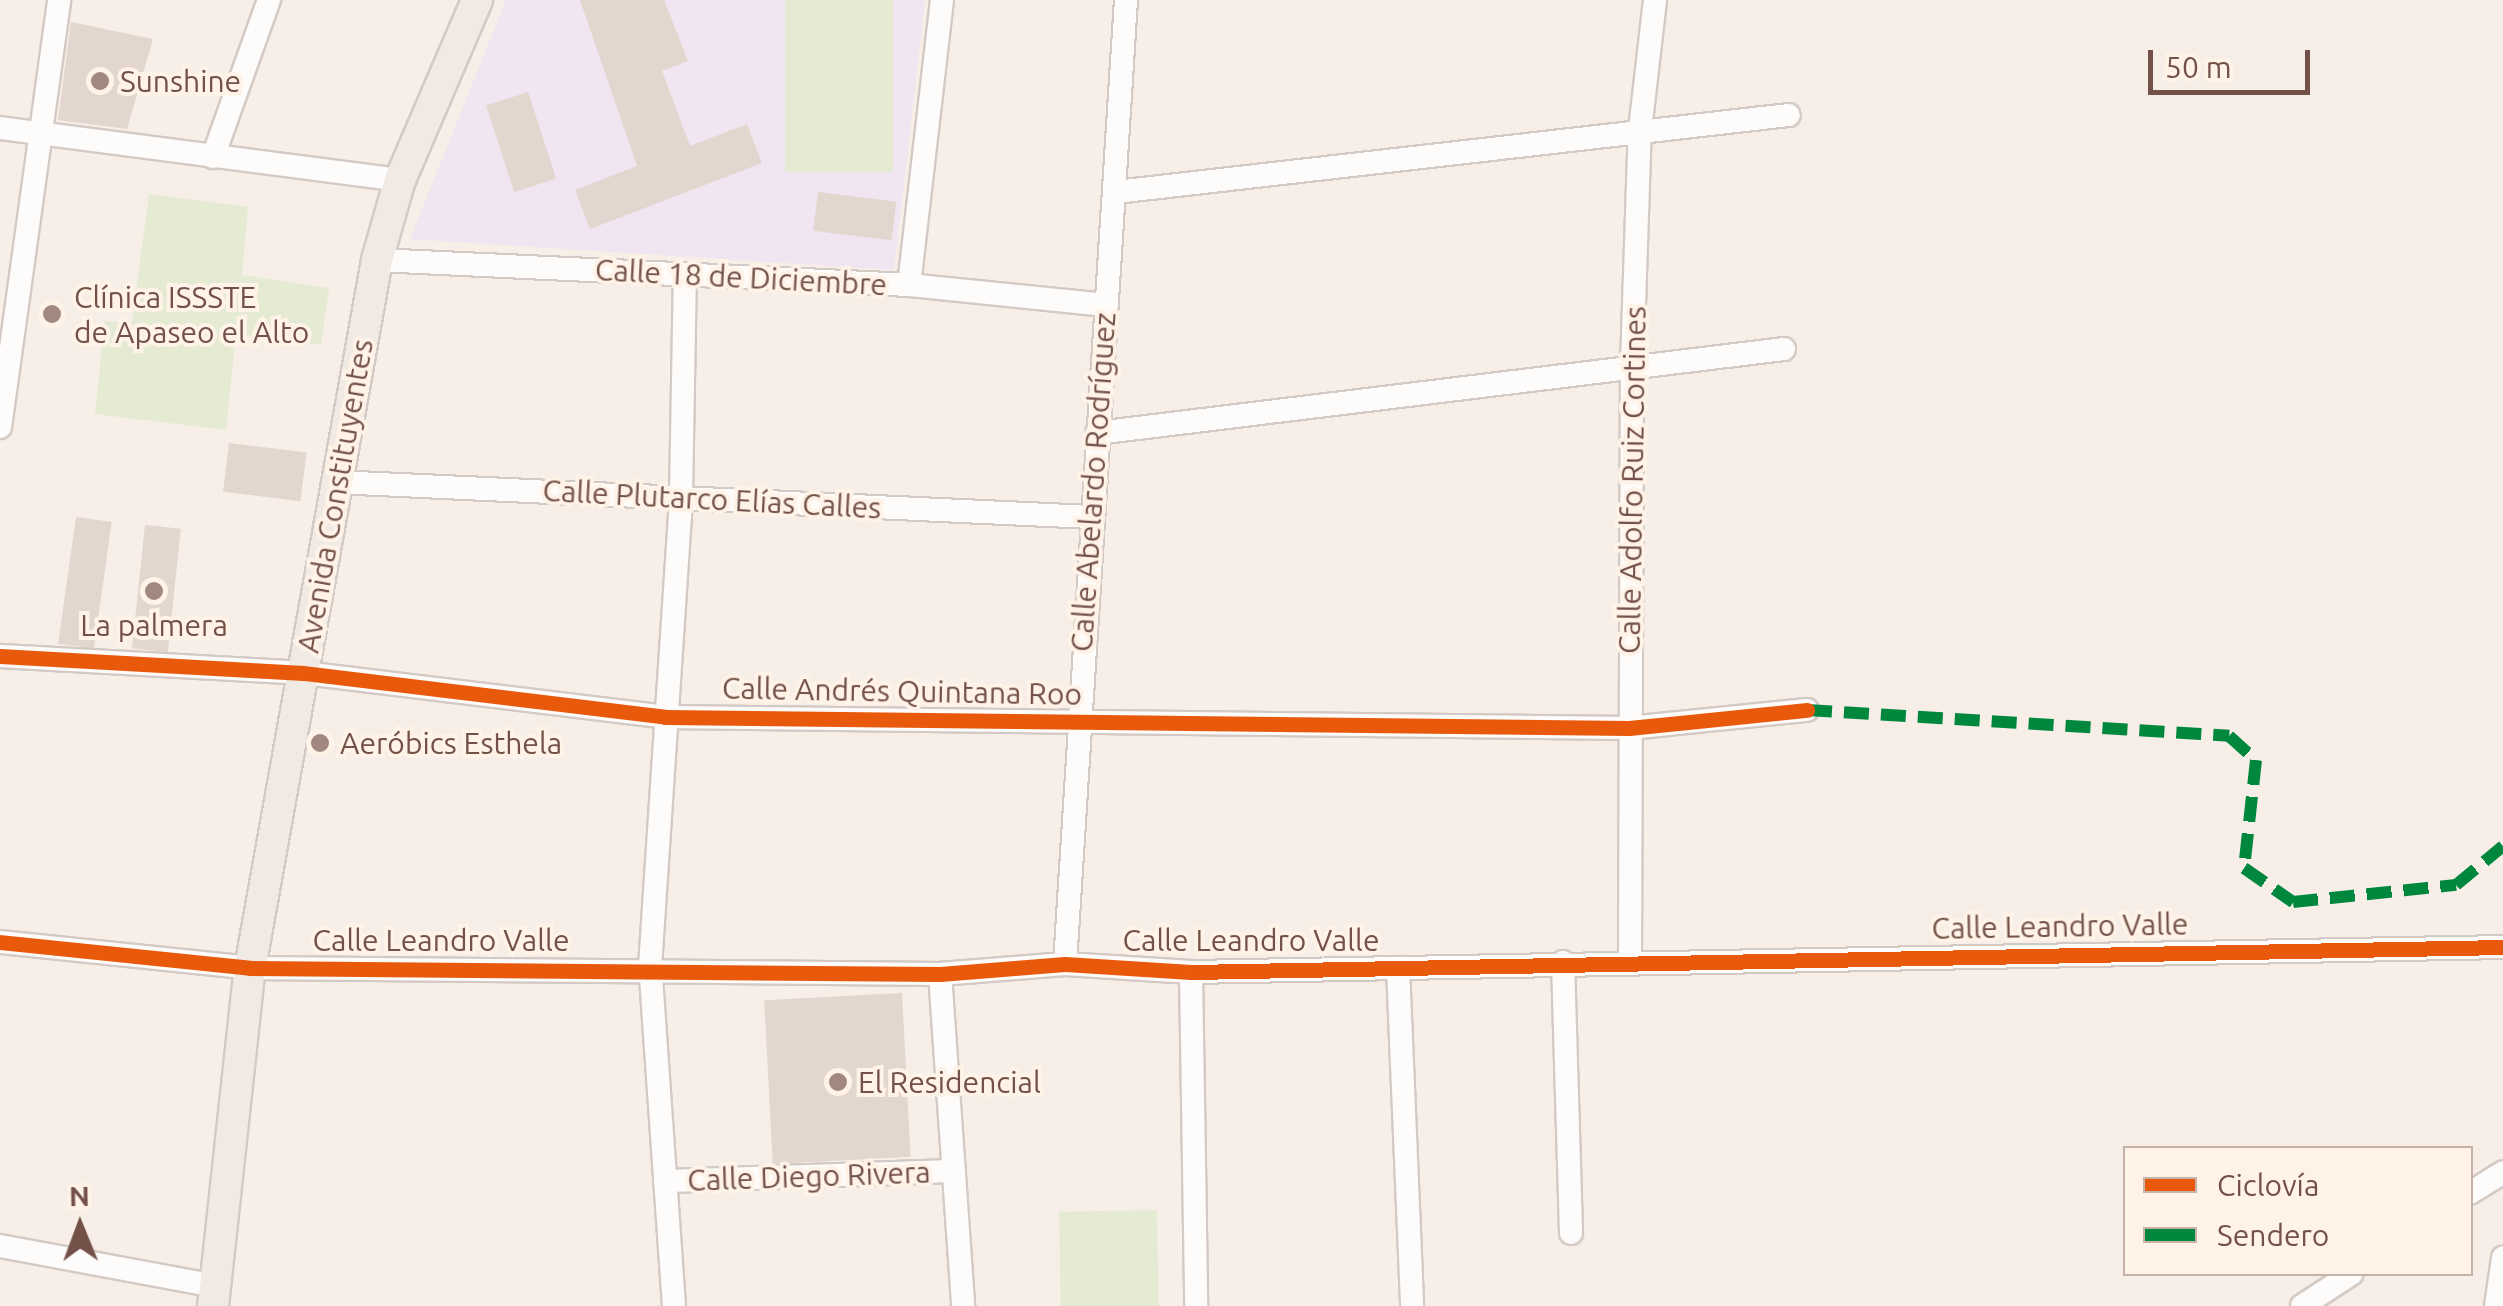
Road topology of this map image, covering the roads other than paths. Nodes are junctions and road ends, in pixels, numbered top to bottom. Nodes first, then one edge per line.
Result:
1 (59, 0) edge
2 (269, 0) edge
3 (477, 0) edge
4 (942, 0) edge
5 (1126, 0) edge
6 (1655, 0) edge
7 (1789, 115) dead end
8 (0, 128) edge
9 (1640, 130) junction
10 (40, 133) junction
11 (214, 157) junction
12 (400, 180) junction
13 (1116, 192) junction
14 (376, 260) junction
15 (685, 275) junction
16 (909, 284) junction
17 (1105, 304) junction
18 (1784, 349) dead end
19 (1632, 364) junction
20 (0, 427) edge
21 (1097, 433) junction
22 (335, 482) junction
23 (681, 497) junction
24 (1090, 518) junction
25 (0, 656) edge
26 (304, 673) junction
27 (1806, 710) dead end
28 (665, 716) junction
29 (1078, 720) junction
30 (1629, 728) junction
31 (0, 942) edge
32 (2503, 947) edge
33 (1630, 960) junction
34 (1563, 962) junction
35 (1065, 964) junction
36 (650, 967) junction
37 (250, 968) junction
38 (1398, 968) junction
39 (1191, 972) junction
40 (940, 974) junction
41 (954, 1170) junction
42 (2503, 1172) edge
43 (665, 1181) junction
44 (2473, 1191) edge
45 (1571, 1233) dead end
46 (0, 1246) edge
47 (2503, 1258) edge
48 (2341, 1288) edge
49 (214, 1296) edge
50 (674, 1306) edge
51 (963, 1306) edge
52 (1196, 1306) edge
53 (1412, 1306) edge
54 (2302, 1306) edge
55 (2496, 1306) edge

1 - 10 street
2 - 11 street
3 - 12 main road, Avenida Constituyentes
4 - 16 street
5 - 13 street, Calle Abelardo Rodríguez
6 - 9 street, Calle Adolfo Ruiz Cortines
7 - 9 street
8 - 10 street
9 - 13 street
9 - 19 street, Calle Adolfo Ruiz Cortines
10 - 11 street
10 - 20 street
11 - 12 street
12 - 14 main road, Avenida Constituyentes
13 - 17 street, Calle Abelardo Rodríguez
14 - 15 street, Calle 18 de Diciembre
14 - 22 main road, Avenida Constituyentes
15 - 16 street, Calle 18 de Diciembre
15 - 23 street
16 - 17 street, Calle 18 de Diciembre
17 - 21 street, Calle Abelardo Rodríguez
18 - 19 street
19 - 21 street
19 - 30 street, Calle Adolfo Ruiz Cortines
21 - 24 street, Calle Abelardo Rodríguez
22 - 23 street, Calle Plutarco Elías Calles
22 - 26 main road, Avenida Constituyentes
23 - 24 street, Calle Plutarco Elías Calles
23 - 28 street
24 - 29 street, Calle Abelardo Rodríguez
25 - 26 street, Calle Andrés Quintana Roo
26 - 28 street, Calle Andrés Quintana Roo
26 - 37 main road, Avenida Constituyentes
27 - 30 street, Calle Andrés Quintana Roo
28 - 29 street, Calle Andrés Quintana Roo
28 - 36 street
29 - 30 street, Calle Andrés Quintana Roo
29 - 35 street, Calle Abelardo Rodríguez
30 - 33 street, Calle Adolfo Ruiz Cortines
31 - 37 street, Calle Leandro Valle
32 - 33 street, Calle Leandro Valle
33 - 34 street, Calle Leandro Valle
34 - 38 street, Calle Leandro Valle
34 - 45 street
35 - 39 street, Calle Leandro Valle
35 - 40 street, Calle Leandro Valle
36 - 37 street, Calle Leandro Valle
36 - 40 street, Calle Leandro Valle
36 - 43 street
37 - 49 main road, Avenida Constituyentes
38 - 39 street, Calle Leandro Valle
38 - 53 street
39 - 52 street
40 - 41 street
41 - 43 street, Calle Diego Rivera
41 - 51 street
42 - 44 street
43 - 50 street
46 - 49 street
47 - 55 street
48 - 54 street

